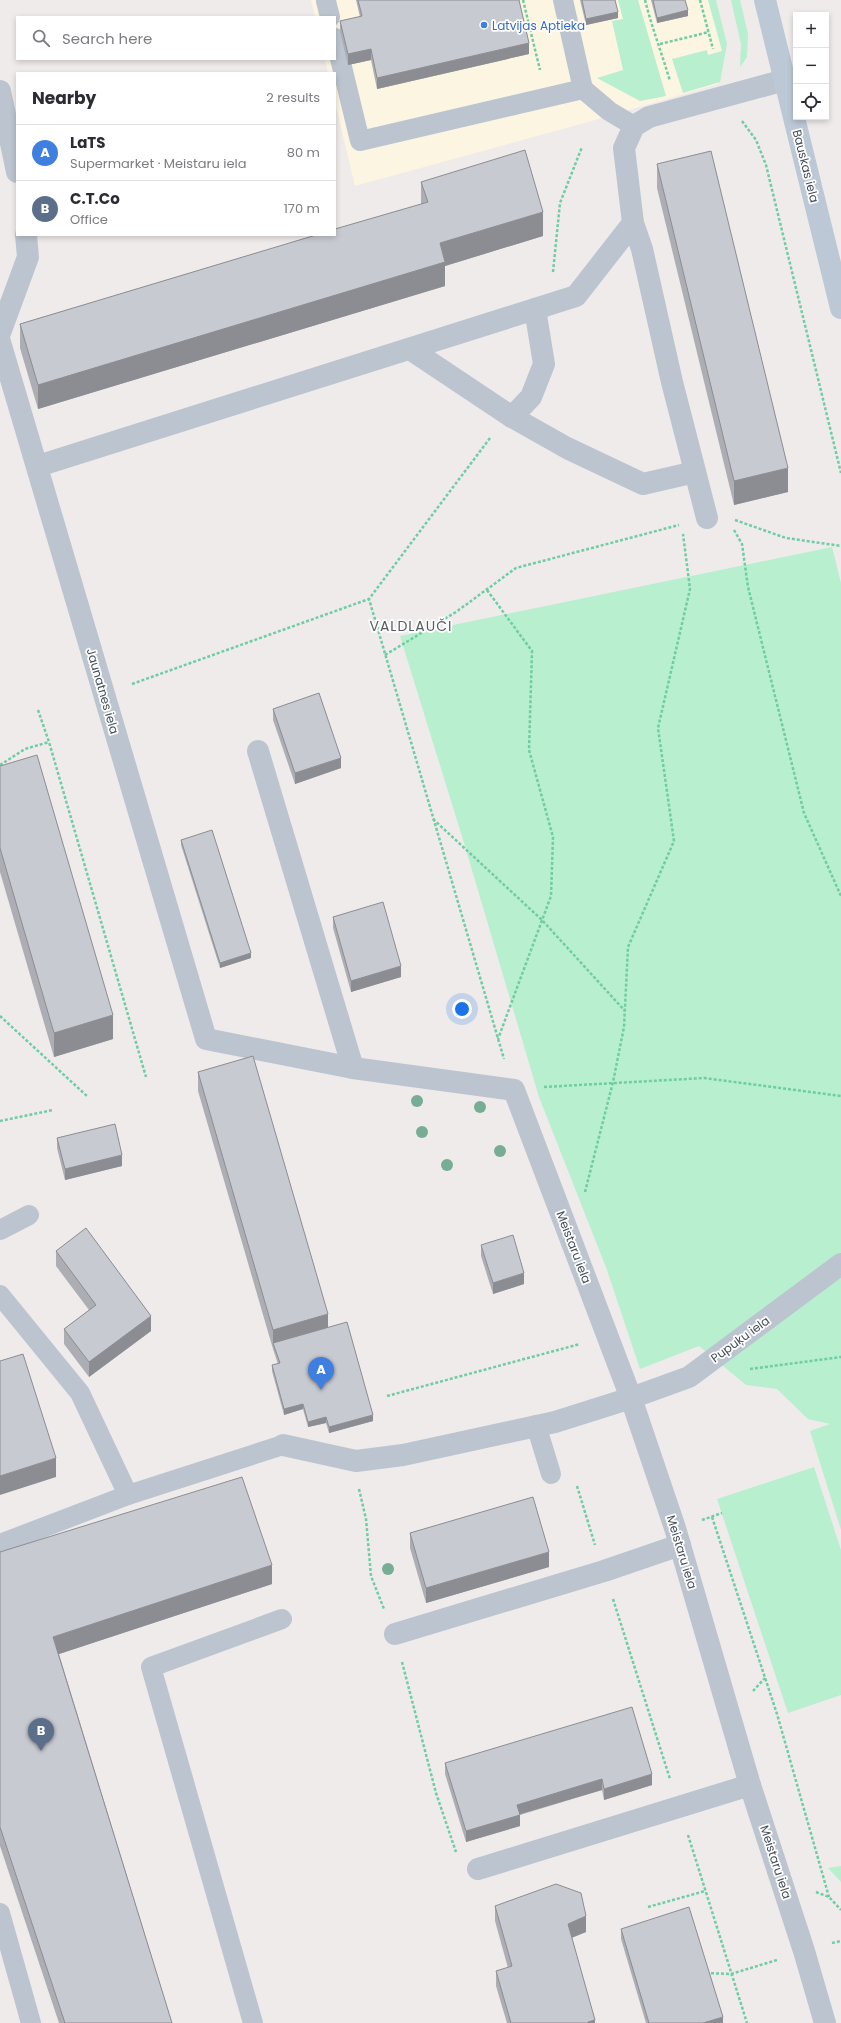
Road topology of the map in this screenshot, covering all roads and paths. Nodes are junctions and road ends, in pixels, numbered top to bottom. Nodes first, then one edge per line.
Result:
1 (523, 0) edge
2 (563, 0) edge
3 (645, 0) edge
4 (700, 0) edge
5 (765, 0) edge
6 (709, 32) junction
7 (336, 42) edge
8 (660, 44) junction
9 (713, 49) dead end
10 (785, 80) junction
11 (583, 89) junction
12 (0, 91) edge
13 (732, 93) junction
14 (546, 98) junction
15 (678, 109) junction
16 (634, 126) junction
17 (582, 147) dead end
18 (16, 167) edge
19 (633, 223) junction
20 (26, 236) edge
21 (557, 302) junction
22 (841, 308) edge
23 (535, 309) junction
24 (0, 333) edge
25 (0, 342) edge
26 (410, 349) junction
27 (512, 416) junction
28 (38, 466) junction
29 (695, 472) junction
30 (841, 473) edge
31 (717, 518) junction
32 (841, 546) edge
33 (487, 590) junction
34 (369, 599) junction
35 (384, 655) junction
36 (103, 695) junction
37 (38, 710) dead end
38 (49, 742) junction
39 (258, 751) dead end
40 (0, 765) edge
41 (432, 818) junction
42 (841, 896) edge
43 (542, 920) junction
44 (625, 1011) junction
45 (0, 1016) edge
46 (498, 1039) junction
47 (353, 1068) junction
48 (146, 1077) dead end
49 (613, 1082) junction
50 (514, 1090) junction
51 (841, 1096) edge
52 (88, 1097) dead end
53 (54, 1110) dead end
54 (0, 1121) edge
55 (584, 1197) dead end
56 (29, 1215) dead end
57 (0, 1230) edge
58 (841, 1264) edge
59 (0, 1295) edge
60 (608, 1336) junction
61 (841, 1357) edge
62 (742, 1370) dead end
63 (387, 1396) dead end
64 (632, 1398) junction
65 (536, 1425) junction
66 (283, 1445) joint
67 (552, 1474) joint
68 (128, 1495) junction
69 (712, 1517) dead end
70 (0, 1544) edge
71 (680, 1545) junction
72 (604, 1571) junction
73 (282, 1619) dead end
74 (395, 1634) dead end
75 (430, 1767) dead end
76 (750, 1785) junction
77 (679, 1806) junction
78 (478, 1869) joint
79 (705, 1891) junction
80 (828, 1897) dead end
81 (648, 1907) dead end
82 (0, 1913) edge
83 (804, 1951) junction
84 (706, 1973) edge
85 (731, 1974) junction
86 (31, 2023) edge
87 (253, 2023) edge
88 (747, 2023) edge
89 (825, 2023) edge

1 - 14 path
2 - 11 lane
3 - 8 path
4 - 6 path
5 - 10 main road, Bauskas iela
6 - 8 path
6 - 9 path
7 - 14 lane
8 - 15 path
10 - 13 street
10 - 22 main road, Bauskas iela
11 - 14 lane
11 - 16 lane
12 - 18 street
13 - 15 street
13 - 30 path
15 - 16 street
16 - 19 street
17 - 21 path
19 - 21 street
19 - 29 street
20 - 24 street
21 - 23 street
23 - 26 street
23 - 27 street
25 - 28 street, Jaunatnes iela
26 - 27 street
26 - 28 street
27 - 29 street
27 - 34 path
28 - 36 street, Jaunatnes iela
29 - 31 street
31 - 32 path
31 - 42 path
33 - 35 path
33 - 43 path
33 - 44 path
34 - 35 path
34 - 36 path
35 - 41 path
36 - 47 street, Jaunatnes iela
37 - 38 path
38 - 40 path
38 - 48 path
39 - 47 street
41 - 43 path
41 - 46 path
43 - 44 path
43 - 46 path
44 - 49 path
45 - 52 path
46 - 50 path
47 - 50 street
49 - 50 path
49 - 51 path
49 - 55 path
50 - 60 street, Meistaru iela
53 - 54 path
56 - 57 lane
58 - 64 street, Pupuķu iela
59 - 68 lane
60 - 63 path
60 - 64 street, Meistaru iela
61 - 62 path
64 - 65 street, Pupuķu iela
64 - 71 street, Meistaru iela
65 - 66 street, Pupuķu iela
65 - 67 lane
66 - 68 lane
67 - 72 path
68 - 70 lane
69 - 80 path
71 - 72 street
71 - 76 street, Meistaru iela
72 - 74 street
72 - 77 path
73 - 87 lane
75 - 78 path
76 - 77 street
76 - 83 street, Meistaru iela
77 - 78 street
77 - 79 path
79 - 81 path
79 - 85 path
82 - 86 lane
83 - 85 path
83 - 89 street, Meistaru iela
84 - 85 path
85 - 88 path

